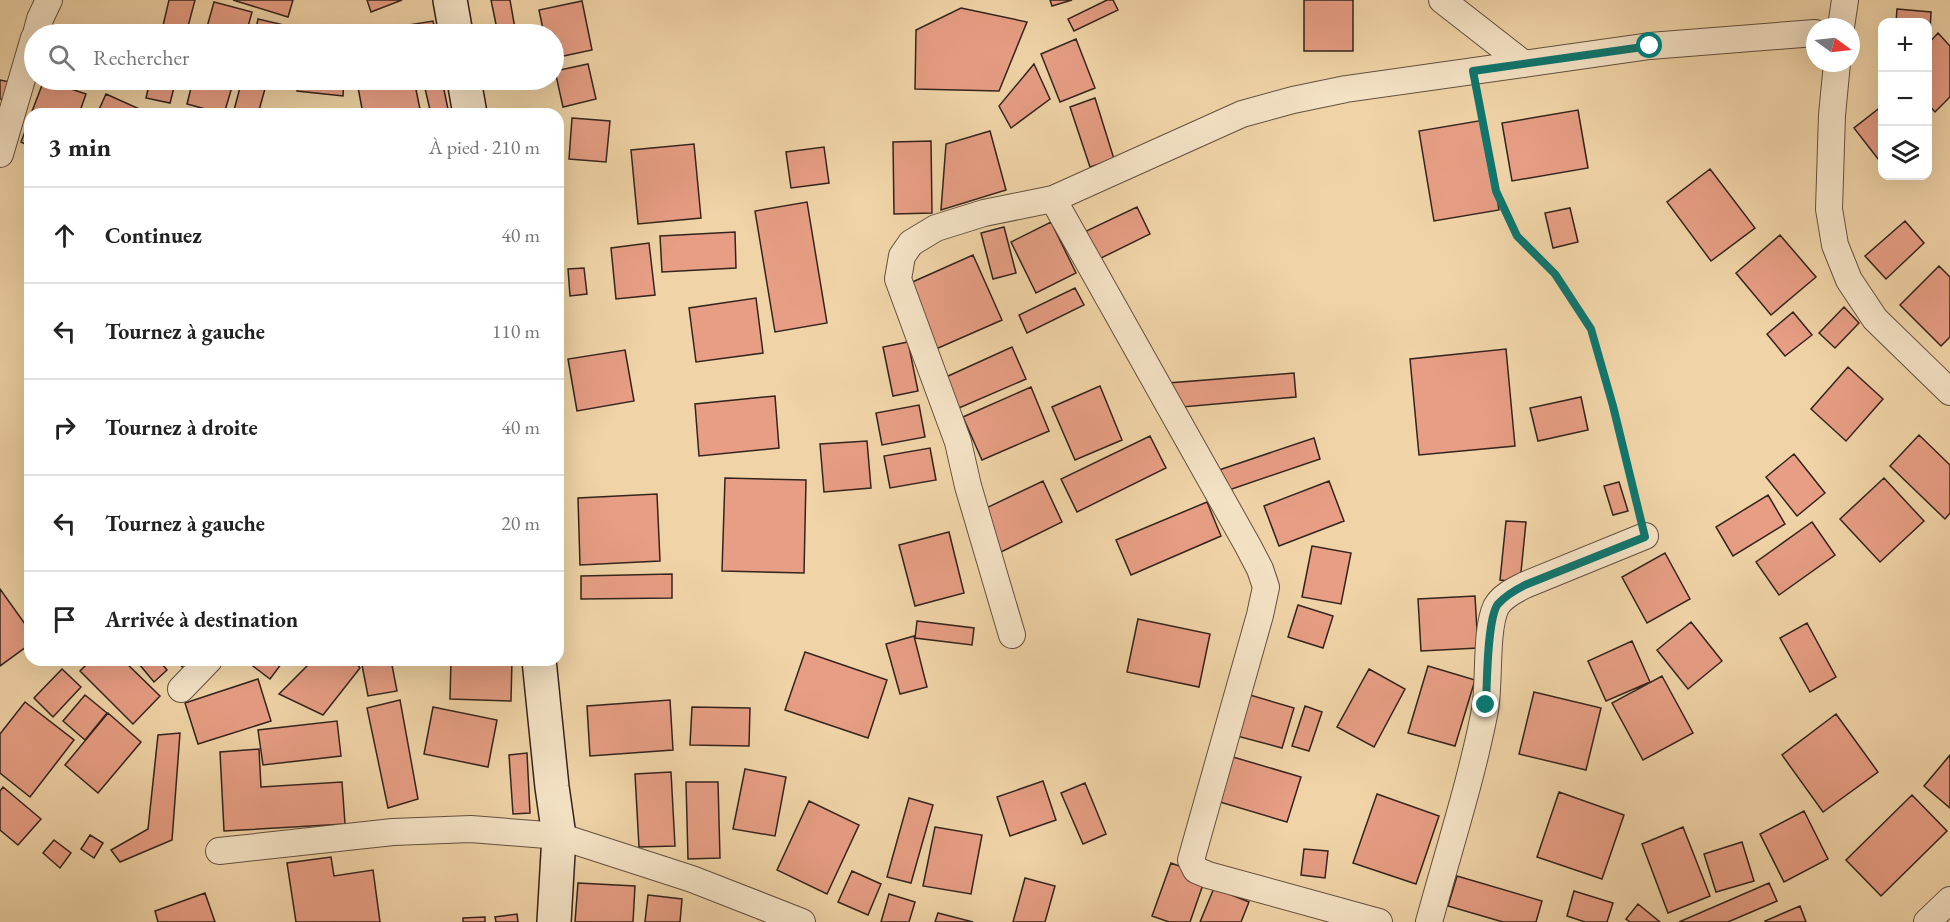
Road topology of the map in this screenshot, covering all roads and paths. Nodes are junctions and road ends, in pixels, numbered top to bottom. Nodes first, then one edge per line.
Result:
1 (49, 0) edge
2 (450, 0) edge
3 (1442, 0) edge
4 (1845, 0) edge
5 (1842, 18) edge
6 (39, 24) edge
7 (454, 24) edge
8 (1806, 34) edge
9 (1524, 64) junction
10 (1473, 71) junction
11 (1836, 72) edge
12 (24, 73) edge
13 (466, 90) edge
14 (469, 108) edge
15 (0, 154) edge
16 (1053, 199) junction
17 (1950, 392) edge
18 (1645, 537) joint
19 (1012, 635) dead end
20 (203, 666) edge
21 (540, 666) edge
22 (181, 689) dead end
23 (559, 836) junction
24 (219, 851) dead end
25 (1950, 900) edge
26 (554, 922) edge
27 (802, 922) edge
28 (1378, 922) edge
29 (1429, 922) edge
30 (1927, 922) edge

1 - 6 street
2 - 7 street
3 - 9 street
4 - 5 street
8 - 9 street
9 - 10 street
10 - 16 street
10 - 18 path
11 - 17 street
12 - 15 street
13 - 14 street
16 - 19 street
16 - 28 street
18 - 29 street
20 - 22 street
21 - 23 street
23 - 24 street
23 - 26 street
23 - 27 street
25 - 30 street

